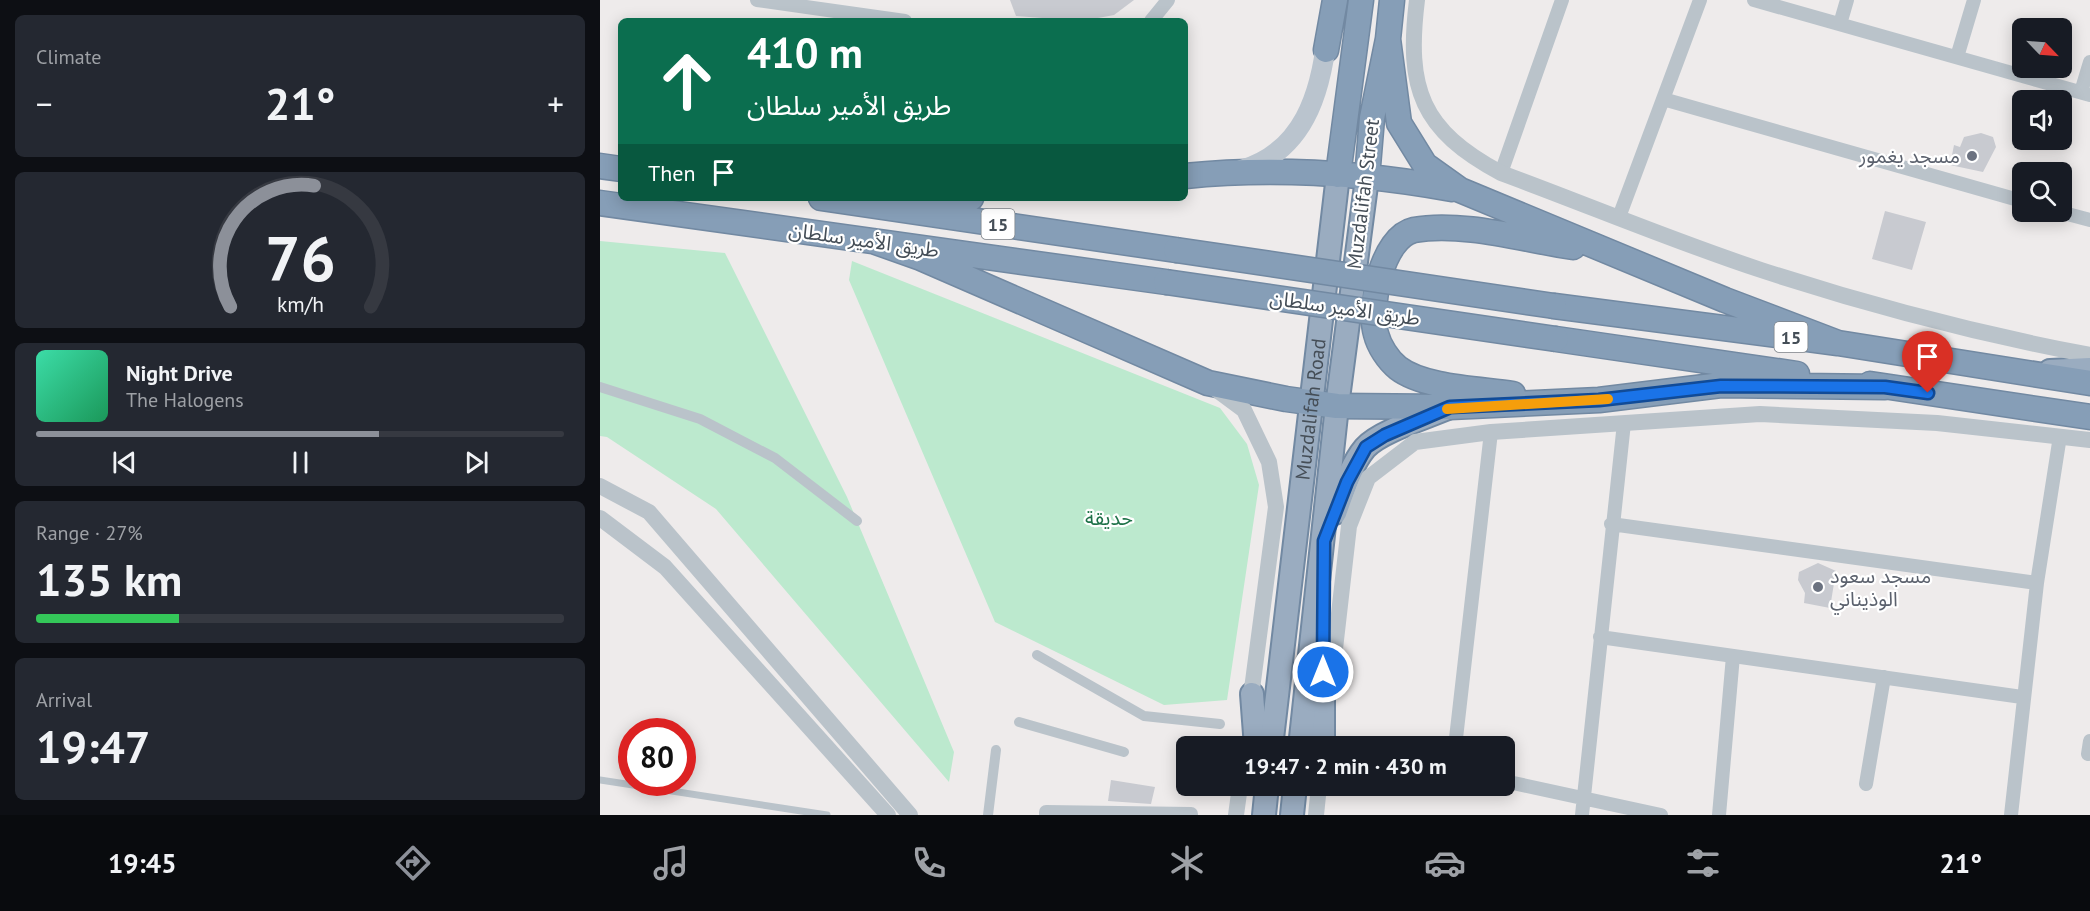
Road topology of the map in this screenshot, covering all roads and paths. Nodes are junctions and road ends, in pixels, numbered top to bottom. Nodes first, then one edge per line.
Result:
1 (757, 0) edge
2 (1168, 0) edge
3 (1333, 0) edge
4 (1361, 0) edge
5 (1392, 0) edge
6 (1417, 0) edge
7 (1562, 0) edge
8 (1700, 0) edge
9 (1754, 0) edge
10 (1847, 0) edge
11 (1974, 0) edge
12 (884, 18) edge
13 (1153, 18) edge
14 (1840, 24) junction
15 (1388, 39) junction
16 (1326, 50) joint
17 (1957, 57) junction
18 (2090, 62) edge
19 (2085, 94) edge
20 (1663, 99) junction
21 (1341, 151) junction
22 (600, 166) edge
23 (1368, 167) junction
24 (618, 169) edge
25 (1233, 173) junction
26 (1501, 173) junction
27 (1338, 175) junction
28 (1188, 176) edge
29 (1460, 190) junction
30 (2012, 198) edge
31 (841, 201) edge
32 (600, 203) edge
33 (2072, 215) edge
34 (1619, 216) junction
35 (2090, 220) edge
36 (873, 241) junction
37 (1614, 254) junction
38 (1838, 343) junction
39 (2090, 355) edge
40 (2090, 369) edge
41 (2027, 373) junction
42 (1208, 383) junction
43 (2090, 383) edge
44 (600, 387) edge
45 (1885, 387) junction
46 (1311, 400) junction
47 (1567, 401) junction
48 (1450, 407) junction
49 (2057, 412) junction
50 (1336, 417) junction
51 (2090, 417) edge
52 (1624, 423) junction
53 (2090, 424) edge
54 (1308, 426) junction
55 (1491, 432) junction
56 (2060, 436) junction
57 (2090, 440) edge
58 (600, 486) edge
59 (600, 519) edge
60 (857, 521) dead end
61 (1611, 524) junction
62 (1324, 541) junction
63 (2037, 583) junction
64 (1600, 637) junction
65 (1037, 655) dead end
66 (1733, 656) junction
67 (1884, 677) junction
68 (1252, 694) junction
69 (2022, 697) junction
70 (1019, 722) dead end
71 (1220, 724) dead end
72 (1246, 736) edge
73 (1255, 736) edge
74 (1272, 736) edge
75 (1301, 736) edge
76 (1325, 736) edge
77 (1326, 736) edge
78 (1456, 736) edge
79 (996, 750) dead end
80 (1124, 752) dead end
81 (600, 780) edge
82 (1515, 783) edge
83 (1866, 784) dead end
84 (1239, 796) edge
85 (1259, 796) edge
86 (1265, 796) edge
87 (1294, 796) edge
88 (1318, 796) edge
89 (1584, 798) junction
90 (1191, 814) edge
91 (827, 815) edge
92 (888, 815) edge
93 (910, 815) edge
94 (988, 815) edge
95 (1046, 815) edge
96 (1236, 815) edge
97 (1262, 815) edge
98 (1292, 815) edge
99 (1316, 815) edge
100 (1582, 815) edge
101 (1661, 815) edge
102 (1719, 815) edge
103 (2011, 815) edge

1 - 12 street
2 - 13 street
3 - 16 highway
4 - 21 highway, Muzdalifah Road
5 - 15 highway, Muzdalifah Street
6 - 26 street
7 - 26 street
8 - 20 street
9 - 14 street
10 - 14 street
11 - 17 street
14 - 17 street
15 - 23 highway, Muzdalifah Street
15 - 29 highway
16 - 25 main road
17 - 19 street
18 - 19 street
20 - 30 street
20 - 34 street
21 - 23 highway
21 - 27 highway, Muzdalifah Road
22 - 24 highway
23 - 27 highway
23 - 29 highway
23 - 50 highway, Muzdalifah Street
25 - 27 highway
25 - 28 highway
26 - 34 street
27 - 46 highway, Muzdalifah Road
29 - 37 highway
31 - 38 highway, طريق الأمير سلطان / 15, bridge
32 - 36 highway, طريق الأمير سلطان / 15
33 - 35 street
34 - 39 street
36 - 42 highway
36 - 45 highway, طريق الأمير سلطان / 15, bridge
37 - 38 highway
37 - 47 highway
38 - 41 highway, طريق الأمير سلطان / 15
40 - 41 highway
41 - 43 highway, طريق الأمير سلطان / 15
42 - 46 highway
42 - 68 street
44 - 60 street
45 - 47 highway
45 - 49 highway, طريق الأمير سلطان / 15
46 - 50 highway
46 - 54 highway, Muzdalifah Road
47 - 48 highway
48 - 50 highway
48 - 62 highway
49 - 51 highway, طريق الأمير سلطان / 15
49 - 53 highway
50 - 54 highway
50 - 62 highway, Muzdalifah Street
52 - 55 street
52 - 56 street
52 - 61 street
54 - 74 highway, Muzdalifah Road
55 - 77 street
55 - 78 street
56 - 57 street
56 - 63 street
58 - 93 street
59 - 92 street
61 - 63 street
61 - 64 street
62 - 75 highway, Muzdalifah Street
62 - 76 highway
63 - 69 street
64 - 66 street
64 - 89 street
65 - 71 street
66 - 67 street
66 - 102 street
67 - 69 street
67 - 83 street
68 - 72 street
68 - 73 highway
69 - 103 street
70 - 80 street
79 - 94 street
81 - 91 lane
82 - 89 street
84 - 96 street
85 - 97 highway
86 - 97 highway
87 - 98 highway
88 - 99 street
89 - 100 street
89 - 101 street
90 - 95 street

